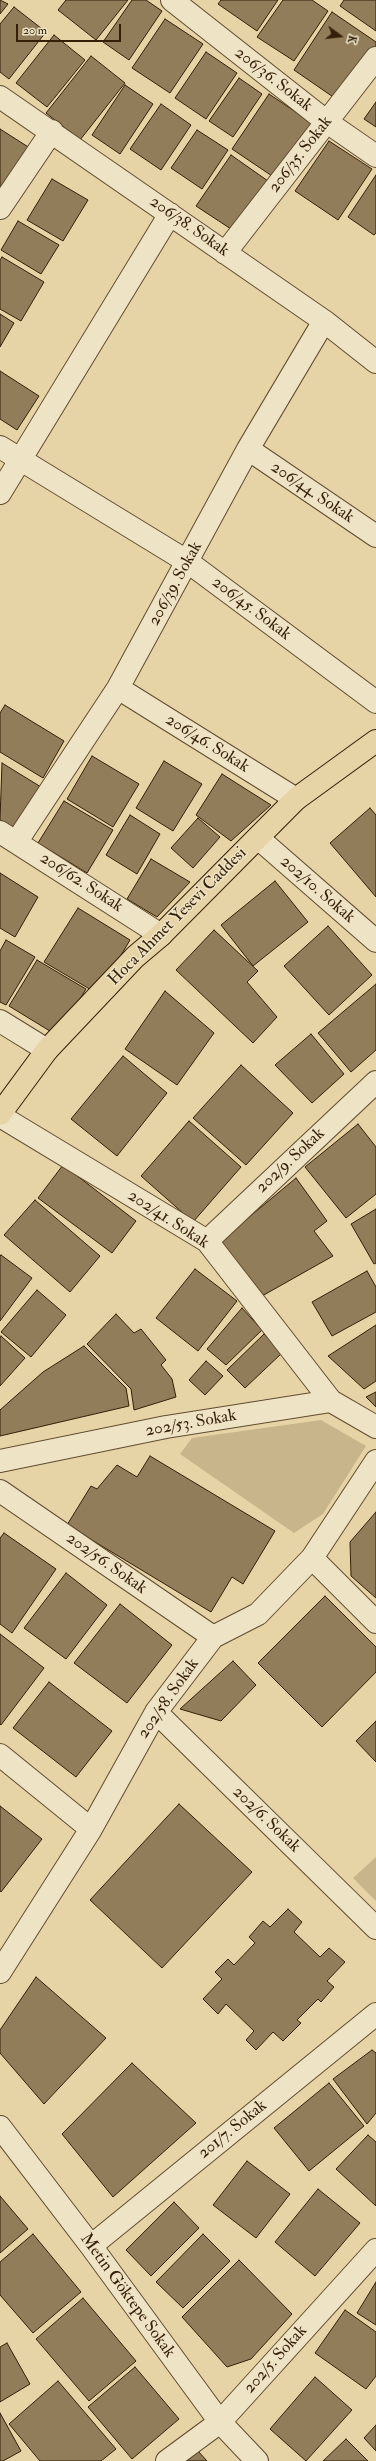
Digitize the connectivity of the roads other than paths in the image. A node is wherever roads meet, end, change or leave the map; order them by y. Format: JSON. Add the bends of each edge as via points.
{"nodes":[{"id":1,"x":172,"y":0,"type":"edge"},
{"id":2,"x":376,"y":58,"type":"edge"},
{"id":3,"x":0,"y":97,"type":"edge"},
{"id":4,"x":327,"y":122,"type":"junction"},
{"id":5,"x":52,"y":131,"type":"junction"},
{"id":6,"x":376,"y":156,"type":"edge"},
{"id":7,"x":0,"y":208,"type":"edge"},
{"id":8,"x":170,"y":214,"type":"junction"},
{"id":9,"x":225,"y":252,"type":"junction"},
{"id":10,"x":324,"y":321,"type":"junction"},
{"id":11,"x":376,"y":362,"type":"edge"},
{"id":12,"x":0,"y":447,"type":"edge"},
{"id":13,"x":248,"y":449,"type":"junction"},
{"id":14,"x":21,"y":459,"type":"junction"},
{"id":15,"x":0,"y":493,"type":"edge"},
{"id":16,"x":376,"y":536,"type":"edge"},
{"id":17,"x":188,"y":562,"type":"junction"},
{"id":18,"x":118,"y":688,"type":"junction"},
{"id":19,"x":376,"y":702,"type":"edge"},
{"id":20,"x":376,"y":741,"type":"edge"},
{"id":21,"x":296,"y":800,"type":"junction"},
{"id":22,"x":9,"y":837,"type":"edge"},
{"id":23,"x":258,"y":838,"type":"junction"},
{"id":24,"x":161,"y":935,"type":"junction"},
{"id":25,"x":376,"y":941,"type":"edge"},
{"id":26,"x":0,"y":1022,"type":"edge"},
{"id":27,"x":47,"y":1050,"type":"junction"},
{"id":28,"x":375,"y":1085,"type":"edge"},
{"id":29,"x":0,"y":1115,"type":"edge"},
{"id":30,"x":207,"y":1241,"type":"junction"},
{"id":31,"x":331,"y":1401,"type":"junction"},
{"id":32,"x":376,"y":1427,"type":"edge"},
{"id":33,"x":0,"y":1461,"type":"edge"},
{"id":34,"x":376,"y":1461,"type":"edge"},
{"id":35,"x":0,"y":1491,"type":"edge"},
{"id":36,"x":312,"y":1558,"type":"junction"},
{"id":37,"x":376,"y":1622,"type":"edge"},
{"id":38,"x":213,"y":1637,"type":"junction"},
{"id":39,"x":156,"y":1712,"type":"junction"},
{"id":40,"x":0,"y":1755,"type":"edge"},
{"id":41,"x":90,"y":1829,"type":"junction"},
{"id":42,"x":376,"y":1928,"type":"edge"},
{"id":43,"x":0,"y":1972,"type":"edge"},
{"id":44,"x":376,"y":2014,"type":"edge"},
{"id":45,"x":0,"y":2127,"type":"edge"},
{"id":46,"x":91,"y":2246,"type":"junction"},
{"id":47,"x":376,"y":2250,"type":"edge"},
{"id":48,"x":220,"y":2422,"type":"junction"},
{"id":49,"x":168,"y":2461,"type":"edge"},
{"id":50,"x":257,"y":2461,"type":"edge"}],
"edges":[{"from":1,"to":4,"type":"street","name":"206/36. Sokak"},
{"from":2,"to":4,"type":"street","name":"206/35. Sokak"},
{"from":3,"to":5,"type":"street","name":"206/38. Sokak"},
{"from":4,"to":6,"type":"street","name":"206/36. Sokak"},
{"from":4,"to":9,"type":"street","name":"206/35. Sokak"},
{"from":5,"to":7,"type":"street"},
{"from":5,"to":8,"type":"street","name":"206/38. Sokak"},
{"from":8,"to":9,"type":"street","name":"206/38. Sokak"},
{"from":8,"to":14,"type":"street"},
{"from":9,"to":10,"type":"street","name":"206/38. Sokak"},
{"from":10,"to":11,"type":"street","name":"206/38. Sokak"},
{"from":10,"to":13,"type":"street","name":"206/39. Sokak"},
{"from":12,"to":14,"type":"street","name":"206/45. Sokak"},
{"from":13,"to":16,"type":"street","name":"206/44. Sokak"},
{"from":13,"to":17,"type":"street","name":"206/39. Sokak"},
{"from":14,"to":15,"type":"street"},
{"from":14,"to":17,"type":"street","name":"206/45. Sokak"},
{"from":17,"to":18,"type":"street","name":"206/39. Sokak"},
{"from":17,"to":19,"type":"street","name":"206/45. Sokak"},
{"from":18,"to":21,"type":"street","name":"206/46. Sokak"},
{"from":18,"to":22,"type":"street","name":"206/39. Sokak"},
{"from":20,"to":21,"type":"main road","name":"Hoca Ahmet Yesevi Caddesi"},
{"from":21,"to":23,"type":"main road","name":"Hoca Ahmet Yesevi Caddesi"},
{"from":22,"to":24,"type":"street","name":"206/62. Sokak"},
{"from":23,"to":24,"type":"main road","name":"Hoca Ahmet Yesevi Caddesi"},
{"from":23,"to":25,"type":"street","name":"202/10. Sokak"},
{"from":24,"to":27,"type":"main road","name":"Hoca Ahmet Yesevi Caddesi","via":[[135,957]]},
{"from":26,"to":27,"type":"street"},
{"from":27,"to":29,"type":"main road","name":"Hoca Ahmet Yesevi Caddesi"},
{"from":28,"to":30,"type":"street","name":"202/9. Sokak"},
{"from":29,"to":30,"type":"street","name":"202/41. Sokak"},
{"from":30,"to":31,"type":"street","name":"202/41. Sokak"},
{"from":31,"to":32,"type":"street"},
{"from":31,"to":33,"type":"street","name":"202/53. Sokak","via":[[166,1427]]},
{"from":34,"to":36,"type":"street","name":"202/58. Sokak"},
{"from":35,"to":38,"type":"street","name":"202/56. Sokak"},
{"from":36,"to":37,"type":"street"},
{"from":36,"to":38,"type":"street","name":"202/58. Sokak","via":[[258,1614]]},
{"from":38,"to":39,"type":"street","name":"202/58. Sokak"},
{"from":39,"to":41,"type":"street","name":"202/58. Sokak"},
{"from":39,"to":42,"type":"street","name":"202/6. Sokak"},
{"from":40,"to":41,"type":"street"},
{"from":41,"to":43,"type":"street","name":"202/58. Sokak"},
{"from":44,"to":46,"type":"street","name":"201/7. Sokak"},
{"from":45,"to":46,"type":"street","name":"Metin Göktepe Sokak"},
{"from":46,"to":48,"type":"street","name":"Metin Göktepe Sokak"},
{"from":47,"to":48,"type":"street","name":"202/5. Sokak"},
{"from":48,"to":49,"type":"street","name":"202/5. Sokak"},
{"from":48,"to":50,"type":"street","name":"Metin Göktepe Sokak"}]}
